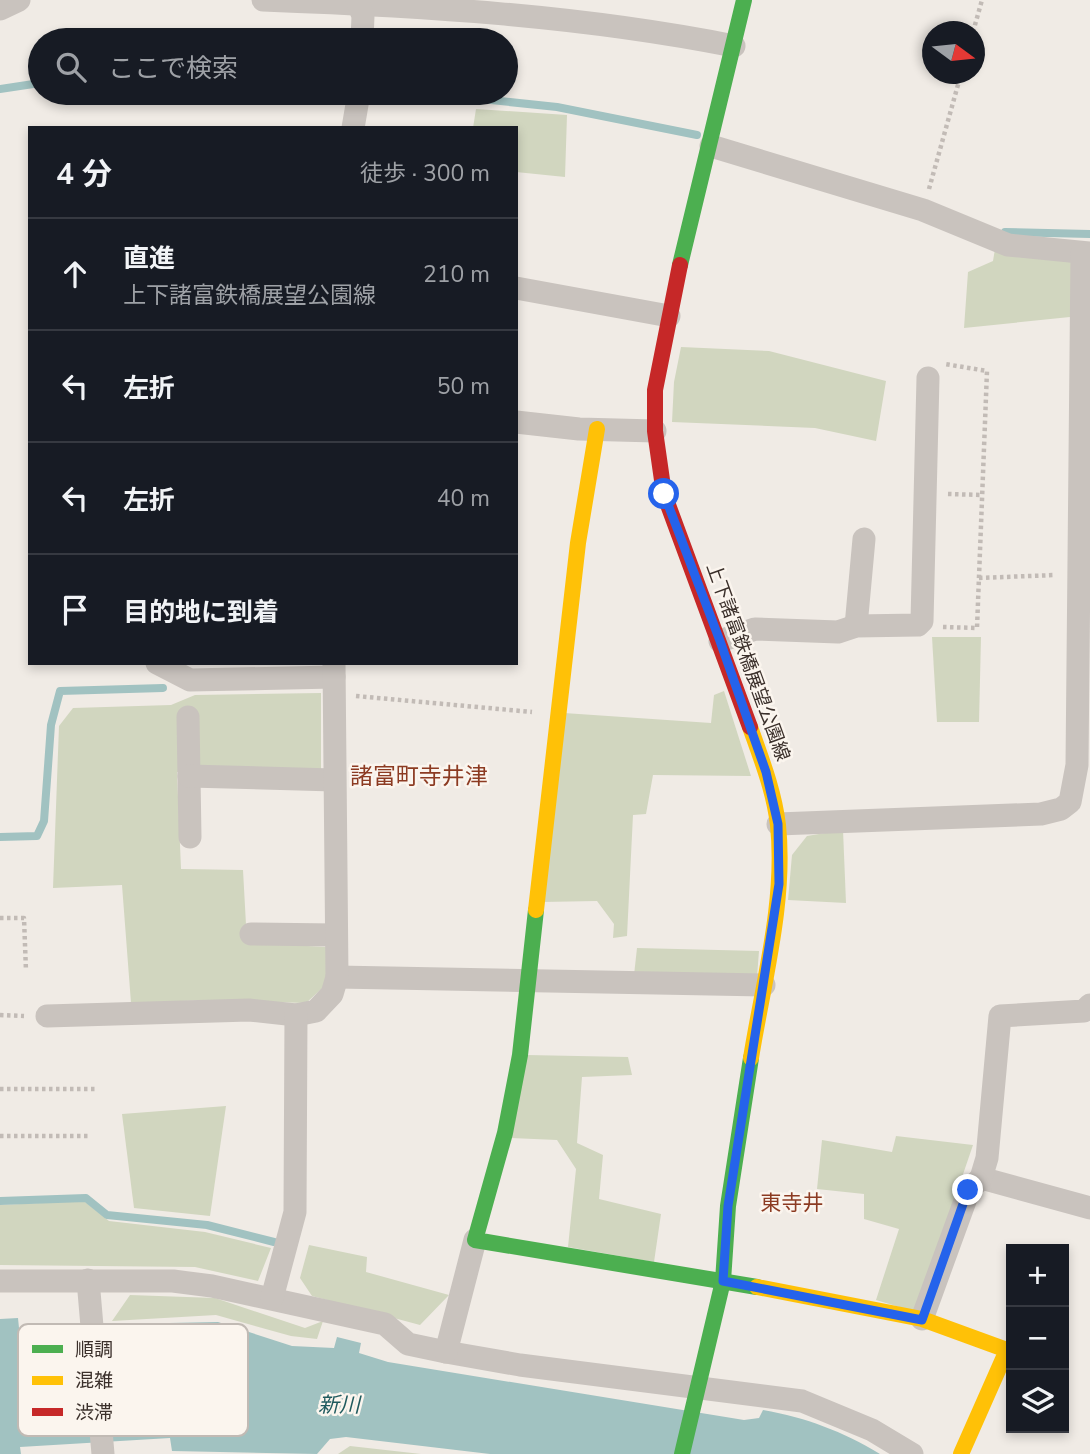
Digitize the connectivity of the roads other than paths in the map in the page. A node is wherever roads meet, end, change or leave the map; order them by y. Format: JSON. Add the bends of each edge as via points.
{"nodes":[{"id":1,"x":19,"y":0,"type":"edge"},
{"id":2,"x":263,"y":0,"type":"edge"},
{"id":3,"x":744,"y":0,"type":"edge"},
{"id":4,"x":358,"y":2,"type":"edge"},
{"id":5,"x":0,"y":9,"type":"edge"},
{"id":6,"x":362,"y":28,"type":"edge"},
{"id":7,"x":734,"y":46,"type":"junction"},
{"id":8,"x":357,"y":105,"type":"edge"},
{"id":9,"x":353,"y":126,"type":"edge"},
{"id":10,"x":710,"y":146,"type":"junction"},
{"id":11,"x":1086,"y":253,"type":"edge"},
{"id":12,"x":518,"y":288,"type":"edge"},
{"id":13,"x":668,"y":316,"type":"junction"},
{"id":14,"x":928,"y":378,"type":"road end"},
{"id":15,"x":1085,"y":414,"type":"edge"},
{"id":16,"x":518,"y":422,"type":"edge"},
{"id":17,"x":597,"y":429,"type":"junction"},
{"id":18,"x":655,"y":430,"type":"junction"},
{"id":19,"x":864,"y":539,"type":"dead end"},
{"id":20,"x":1084,"y":543,"type":"edge"},
{"id":21,"x":856,"y":626,"type":"junction"},
{"id":22,"x":720,"y":641,"type":"junction"},
{"id":23,"x":162,"y":665,"type":"edge"},
{"id":24,"x":334,"y":678,"type":"edge"},
{"id":25,"x":188,"y":717,"type":"dead end"},
{"id":26,"x":1083,"y":764,"type":"edge"},
{"id":27,"x":189,"y":776,"type":"junction"},
{"id":28,"x":334,"y":780,"type":"junction"},
{"id":29,"x":1080,"y":804,"type":"edge"},
{"id":30,"x":778,"y":824,"type":"junction"},
{"id":31,"x":190,"y":837,"type":"dead end"},
{"id":32,"x":251,"y":934,"type":"dead end"},
{"id":33,"x":336,"y":935,"type":"junction"},
{"id":34,"x":337,"y":977,"type":"junction"},
{"id":35,"x":526,"y":979,"type":"junction"},
{"id":36,"x":764,"y":985,"type":"junction"},
{"id":37,"x":1090,"y":1005,"type":"edge"},
{"id":38,"x":296,"y":1015,"type":"junction"},
{"id":39,"x":47,"y":1016,"type":"dead end"},
{"id":40,"x":981,"y":1178,"type":"junction"},
{"id":41,"x":1090,"y":1208,"type":"edge"},
{"id":42,"x":475,"y":1240,"type":"junction"},
{"id":43,"x":88,"y":1280,"type":"junction"},
{"id":44,"x":0,"y":1281,"type":"edge"},
{"id":45,"x":723,"y":1281,"type":"junction"},
{"id":46,"x":272,"y":1298,"type":"junction"},
{"id":47,"x":922,"y":1320,"type":"junction"},
{"id":48,"x":94,"y":1324,"type":"edge"},
{"id":49,"x":446,"y":1352,"type":"junction"},
{"id":50,"x":698,"y":1387,"type":"junction"},
{"id":51,"x":682,"y":1454,"type":"edge"},
{"id":52,"x":912,"y":1454,"type":"edge"},
{"id":53,"x":961,"y":1454,"type":"edge"}],
"edges":[{"from":1,"to":5,"type":"street"},
{"from":2,"to":4,"type":"street"},
{"from":3,"to":7,"type":"street","name":"上下諸富鉄橋展望公園線"},
{"from":4,"to":6,"type":"street"},
{"from":4,"to":7,"type":"street","via":[[558,17]]},
{"from":7,"to":10,"type":"street","name":"上下諸富鉄橋展望公園線"},
{"from":8,"to":9,"type":"street"},
{"from":10,"to":11,"type":"street","via":[[923,210],[1008,244]]},
{"from":10,"to":13,"type":"street","name":"上下諸富鉄橋展望公園線"},
{"from":11,"to":15,"type":"street"},
{"from":12,"to":13,"type":"street"},
{"from":13,"to":18,"type":"street","name":"上下諸富鉄橋展望公園線","via":[[655,390]]},
{"from":14,"to":21,"type":"street","via":[[922,621],[918,625]]},
{"from":15,"to":20,"type":"street"},
{"from":16,"to":17,"type":"street"},
{"from":17,"to":18,"type":"street"},
{"from":17,"to":35,"type":"street","via":[[578,543]]},
{"from":18,"to":22,"type":"street","name":"上下諸富鉄橋展望公園線","via":[[664,494]]},
{"from":19,"to":21,"type":"street"},
{"from":20,"to":26,"type":"street","via":[[1079,574]]},
{"from":21,"to":22,"type":"street","via":[[838,632],[755,629]]},
{"from":22,"to":30,"type":"street","name":"上下諸富鉄橋展望公園線","via":[[766,772]]},
{"from":23,"to":24,"type":"street","via":[[190,680]]},
{"from":24,"to":28,"type":"street"},
{"from":25,"to":27,"type":"street"},
{"from":26,"to":29,"type":"street"},
{"from":27,"to":28,"type":"street"},
{"from":27,"to":31,"type":"street"},
{"from":28,"to":33,"type":"street"},
{"from":29,"to":30,"type":"street","via":[[1041,814]]},
{"from":30,"to":36,"type":"street","name":"上下諸富鉄橋展望公園線","via":[[779,884]]},
{"from":32,"to":33,"type":"street"},
{"from":33,"to":34,"type":"street"},
{"from":34,"to":35,"type":"street"},
{"from":34,"to":38,"type":"street","via":[[332,994],[316,1012]]},
{"from":35,"to":36,"type":"street"},
{"from":35,"to":42,"type":"street","via":[[520,1055],[505,1133]]},
{"from":36,"to":45,"type":"street","name":"上下諸富鉄橋展望公園線","via":[[728,1206]]},
{"from":37,"to":40,"type":"street","via":[[1083,1012],[1000,1016],[987,1158]]},
{"from":38,"to":39,"type":"street","via":[[249,1010]]},
{"from":38,"to":46,"type":"street","via":[[295,1212]]},
{"from":40,"to":41,"type":"street"},
{"from":40,"to":47,"type":"street","via":[[968,1190]]},
{"from":42,"to":45,"type":"street"},
{"from":42,"to":49,"type":"street"},
{"from":43,"to":44,"type":"street"},
{"from":43,"to":46,"type":"street","via":[[173,1281]]},
{"from":43,"to":48,"type":"street"},
{"from":45,"to":47,"type":"street"},
{"from":45,"to":50,"type":"street","name":"上下諸富鉄橋展望公園線"},
{"from":46,"to":49,"type":"street","via":[[385,1324],[408,1345]]},
{"from":47,"to":53,"type":"street","via":[[1007,1350]]},
{"from":49,"to":50,"type":"street","via":[[520,1366]]},
{"from":50,"to":51,"type":"street","name":"上下諸富鉄橋展望公園線"},
{"from":50,"to":52,"type":"street","via":[[802,1401],[872,1430]]}]}
